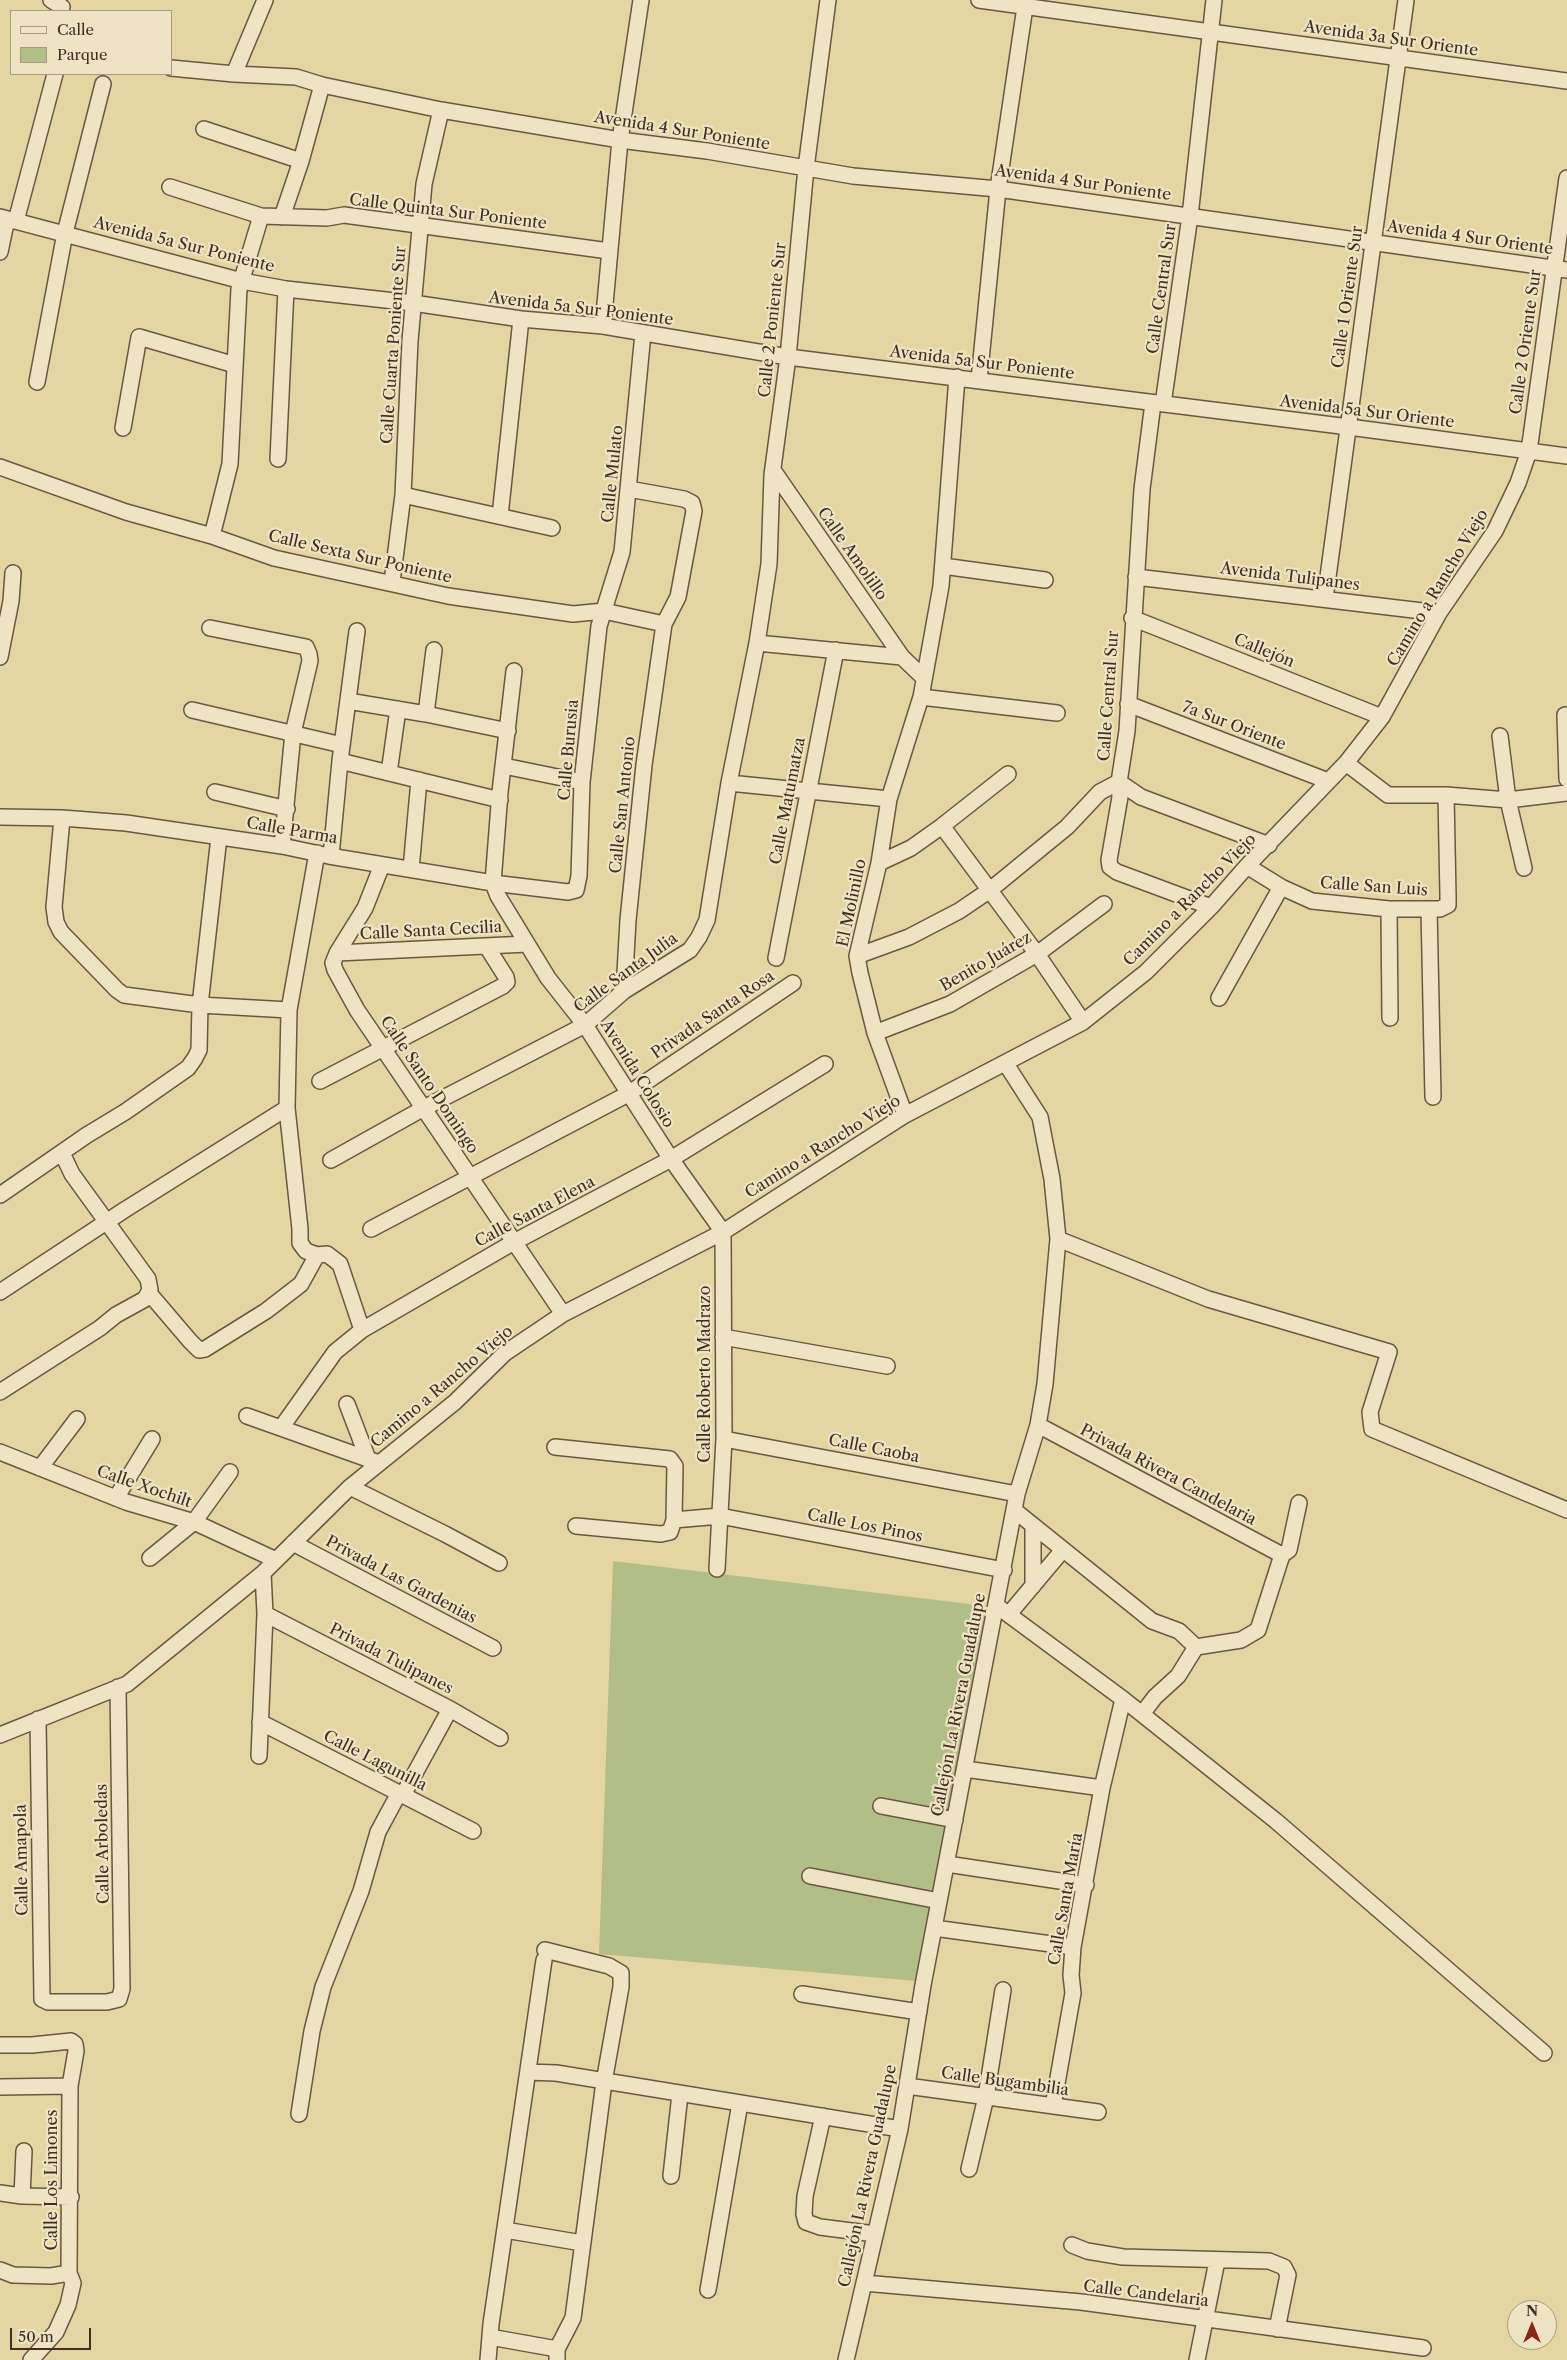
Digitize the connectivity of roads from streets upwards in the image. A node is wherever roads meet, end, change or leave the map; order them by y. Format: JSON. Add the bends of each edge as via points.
{"nodes":[{"id":1,"x":265,"y":0,"type":"edge"},
{"id":2,"x":641,"y":0,"type":"edge"},
{"id":3,"x":828,"y":0,"type":"edge"},
{"id":4,"x":979,"y":0,"type":"edge"},
{"id":5,"x":1214,"y":0,"type":"edge"},
{"id":6,"x":1406,"y":0,"type":"edge"},
{"id":7,"x":1025,"y":3,"type":"edge"},
{"id":8,"x":1210,"y":32,"type":"junction"},
{"id":9,"x":1399,"y":58,"type":"junction"},
{"id":10,"x":172,"y":68,"type":"edge"},
{"id":11,"x":234,"y":74,"type":"junction"},
{"id":12,"x":56,"y":75,"type":"edge"},
{"id":13,"x":1567,"y":81,"type":"edge"},
{"id":14,"x":103,"y":84,"type":"dead end"},
{"id":15,"x":322,"y":85,"type":"junction"},
{"id":16,"x":441,"y":110,"type":"junction"},
{"id":17,"x":204,"y":129,"type":"dead end"},
{"id":18,"x":620,"y":140,"type":"junction"},
{"id":19,"x":301,"y":161,"type":"junction"},
{"id":20,"x":806,"y":168,"type":"junction"},
{"id":21,"x":1567,"y":178,"type":"edge"},
{"id":22,"x":170,"y":187,"type":"dead end"},
{"id":23,"x":998,"y":188,"type":"junction"},
{"id":24,"x":261,"y":216,"type":"junction"},
{"id":25,"x":1190,"y":216,"type":"junction"},
{"id":26,"x":282,"y":217,"type":"junction"},
{"id":27,"x":8,"y":219,"type":"edge"},
{"id":28,"x":420,"y":226,"type":"junction"},
{"id":29,"x":65,"y":233,"type":"junction"},
{"id":30,"x":1374,"y":242,"type":"junction"},
{"id":31,"x":609,"y":251,"type":"junction"},
{"id":32,"x":0,"y":252,"type":"edge"},
{"id":33,"x":1561,"y":269,"type":"edge"},
{"id":34,"x":242,"y":281,"type":"junction"},
{"id":35,"x":286,"y":289,"type":"junction"},
{"id":36,"x":413,"y":304,"type":"junction"},
{"id":37,"x":521,"y":319,"type":"junction"},
{"id":38,"x":603,"y":326,"type":"junction"},
{"id":39,"x":643,"y":333,"type":"junction"},
{"id":40,"x":788,"y":357,"type":"junction"},
{"id":41,"x":235,"y":365,"type":"junction"},
{"id":42,"x":957,"y":377,"type":"junction"},
{"id":43,"x":979,"y":380,"type":"junction"},
{"id":44,"x":36,"y":382,"type":"dead end"},
{"id":45,"x":1158,"y":404,"type":"junction"},
{"id":46,"x":1349,"y":426,"type":"junction"},
{"id":47,"x":123,"y":428,"type":"dead end"},
{"id":48,"x":1529,"y":451,"type":"junction"},
{"id":49,"x":1567,"y":456,"type":"edge"},
{"id":50,"x":278,"y":458,"type":"dead end"},
{"id":51,"x":0,"y":467,"type":"edge"},
{"id":52,"x":773,"y":470,"type":"junction"},
{"id":53,"x":630,"y":489,"type":"junction"},
{"id":54,"x":403,"y":495,"type":"junction"},
{"id":55,"x":500,"y":516,"type":"junction"},
{"id":56,"x":552,"y":528,"type":"dead end"},
{"id":57,"x":212,"y":536,"type":"junction"},
{"id":58,"x":942,"y":566,"type":"junction"},
{"id":59,"x":13,"y":574,"type":"dead end"},
{"id":60,"x":1136,"y":577,"type":"junction"},
{"id":61,"x":1046,"y":580,"type":"dead end"},
{"id":62,"x":392,"y":582,"type":"junction"},
{"id":63,"x":1325,"y":599,"type":"junction"},
{"id":64,"x":603,"y":613,"type":"junction"},
{"id":65,"x":1439,"y":613,"type":"junction"},
{"id":66,"x":1132,"y":618,"type":"junction"},
{"id":67,"x":664,"y":624,"type":"junction"},
{"id":68,"x":210,"y":628,"type":"dead end"},
{"id":69,"x":357,"y":631,"type":"dead end"},
{"id":70,"x":757,"y":643,"type":"junction"},
{"id":71,"x":434,"y":650,"type":"dead end"},
{"id":72,"x":836,"y":650,"type":"junction"},
{"id":73,"x":0,"y":655,"type":"edge"},
{"id":74,"x":902,"y":657,"type":"junction"},
{"id":75,"x":514,"y":671,"type":"dead end"},
{"id":76,"x":924,"y":678,"type":"junction"},
{"id":77,"x":921,"y":697,"type":"junction"},
{"id":78,"x":348,"y":701,"type":"junction"},
{"id":79,"x":1128,"y":704,"type":"junction"},
{"id":80,"x":398,"y":709,"type":"junction"},
{"id":81,"x":192,"y":710,"type":"dead end"},
{"id":82,"x":1057,"y":713,"type":"dead end"},
{"id":83,"x":426,"y":714,"type":"junction"},
{"id":84,"x":1565,"y":715,"type":"dead end"},
{"id":85,"x":1382,"y":717,"type":"junction"},
{"id":86,"x":508,"y":731,"type":"junction"},
{"id":87,"x":293,"y":733,"type":"junction"},
{"id":88,"x":1500,"y":736,"type":"dead end"},
{"id":89,"x":342,"y":745,"type":"junction"},
{"id":90,"x":340,"y":761,"type":"junction"},
{"id":91,"x":1346,"y":763,"type":"junction"},
{"id":92,"x":504,"y":766,"type":"junction"},
{"id":93,"x":389,"y":773,"type":"junction"},
{"id":94,"x":1008,"y":774,"type":"dead end"},
{"id":95,"x":1567,"y":779,"type":"edge"},
{"id":96,"x":419,"y":780,"type":"junction"},
{"id":97,"x":1328,"y":781,"type":"junction"},
{"id":98,"x":582,"y":782,"type":"junction"},
{"id":99,"x":1119,"y":782,"type":"junction"},
{"id":100,"x":729,"y":784,"type":"junction"},
{"id":101,"x":807,"y":791,"type":"junction"},
{"id":102,"x":215,"y":792,"type":"dead end"},
{"id":103,"x":1567,"y":794,"type":"edge"},
{"id":104,"x":1446,"y":795,"type":"junction"},
{"id":105,"x":889,"y":799,"type":"junction"},
{"id":106,"x":500,"y":800,"type":"junction"},
{"id":107,"x":1508,"y":800,"type":"junction"},
{"id":108,"x":287,"y":809,"type":"junction"},
{"id":109,"x":0,"y":818,"type":"edge"},
{"id":110,"x":62,"y":818,"type":"junction"},
{"id":111,"x":942,"y":826,"type":"junction"},
{"id":112,"x":219,"y":837,"type":"junction"},
{"id":113,"x":1268,"y":845,"type":"junction"},
{"id":114,"x":282,"y":846,"type":"junction"},
{"id":115,"x":324,"y":855,"type":"junction"},
{"id":116,"x":879,"y":863,"type":"junction"},
{"id":117,"x":382,"y":865,"type":"junction"},
{"id":118,"x":1247,"y":866,"type":"junction"},
{"id":119,"x":1524,"y":868,"type":"dead end"},
{"id":120,"x":411,"y":869,"type":"junction"},
{"id":121,"x":493,"y":883,"type":"junction"},
{"id":122,"x":1281,"y":887,"type":"junction"},
{"id":123,"x":576,"y":890,"type":"joint"},
{"id":124,"x":990,"y":890,"type":"junction"},
{"id":125,"x":1104,"y":904,"type":"dead end"},
{"id":126,"x":1211,"y":908,"type":"junction"},
{"id":127,"x":1389,"y":908,"type":"junction"},
{"id":128,"x":1429,"y":908,"type":"junction"},
{"id":129,"x":527,"y":944,"type":"junction"},
{"id":130,"x":487,"y":947,"type":"junction"},
{"id":131,"x":337,"y":953,"type":"junction"},
{"id":132,"x":1038,"y":954,"type":"junction"},
{"id":133,"x":857,"y":956,"type":"junction"},
{"id":134,"x":776,"y":958,"type":"dead end"},
{"id":135,"x":793,"y":983,"type":"dead end"},
{"id":136,"x":624,"y":992,"type":"junction"},
{"id":137,"x":1219,"y":998,"type":"dead end"},
{"id":138,"x":200,"y":1005,"type":"junction"},
{"id":139,"x":289,"y":1010,"type":"junction"},
{"id":140,"x":1390,"y":1018,"type":"dead end"},
{"id":141,"x":1083,"y":1022,"type":"junction"},
{"id":142,"x":585,"y":1025,"type":"junction"},
{"id":143,"x":875,"y":1033,"type":"junction"},
{"id":144,"x":383,"y":1048,"type":"junction"},
{"id":145,"x":825,"y":1064,"type":"dead end"},
{"id":146,"x":1006,"y":1064,"type":"junction"},
{"id":147,"x":320,"y":1081,"type":"dead end"},
{"id":148,"x":628,"y":1094,"type":"junction"},
{"id":149,"x":1434,"y":1097,"type":"dead end"},
{"id":150,"x":287,"y":1108,"type":"junction"},
{"id":151,"x":424,"y":1108,"type":"junction"},
{"id":152,"x":906,"y":1114,"type":"junction"},
{"id":153,"x":62,"y":1153,"type":"junction"},
{"id":154,"x":671,"y":1159,"type":"junction"},
{"id":155,"x":331,"y":1160,"type":"dead end"},
{"id":156,"x":470,"y":1178,"type":"junction"},
{"id":157,"x":0,"y":1195,"type":"edge"},
{"id":158,"x":106,"y":1222,"type":"junction"},
{"id":159,"x":370,"y":1229,"type":"dead end"},
{"id":160,"x":723,"y":1232,"type":"junction"},
{"id":161,"x":1058,"y":1239,"type":"junction"},
{"id":162,"x":514,"y":1242,"type":"junction"},
{"id":163,"x":317,"y":1255,"type":"junction"},
{"id":164,"x":0,"y":1292,"type":"edge"},
{"id":165,"x":149,"y":1293,"type":"junction"},
{"id":166,"x":563,"y":1314,"type":"junction"},
{"id":167,"x":362,"y":1330,"type":"junction"},
{"id":168,"x":723,"y":1337,"type":"junction"},
{"id":169,"x":887,"y":1366,"type":"dead end"},
{"id":170,"x":0,"y":1392,"type":"edge"},
{"id":171,"x":347,"y":1404,"type":"dead end"},
{"id":172,"x":247,"y":1416,"type":"dead end"},
{"id":173,"x":77,"y":1419,"type":"dead end"},
{"id":174,"x":1038,"y":1425,"type":"junction"},
{"id":175,"x":281,"y":1428,"type":"junction"},
{"id":176,"x":152,"y":1439,"type":"dead end"},
{"id":177,"x":724,"y":1439,"type":"junction"},
{"id":178,"x":555,"y":1446,"type":"dead end"},
{"id":179,"x":0,"y":1452,"type":"edge"},
{"id":180,"x":373,"y":1461,"type":"junction"},
{"id":181,"x":40,"y":1468,"type":"junction"},
{"id":182,"x":230,"y":1472,"type":"dead end"},
{"id":183,"x":350,"y":1487,"type":"junction"},
{"id":184,"x":1017,"y":1494,"type":"junction"},
{"id":185,"x":116,"y":1498,"type":"junction"},
{"id":186,"x":1299,"y":1503,"type":"dead end"},
{"id":187,"x":1014,"y":1510,"type":"junction"},
{"id":188,"x":1567,"y":1510,"type":"edge"},
{"id":189,"x":720,"y":1516,"type":"junction"},
{"id":190,"x":674,"y":1520,"type":"junction"},
{"id":191,"x":194,"y":1522,"type":"junction"},
{"id":192,"x":576,"y":1526,"type":"dead end"},
{"id":193,"x":1034,"y":1526,"type":"junction"},
{"id":194,"x":293,"y":1543,"type":"junction"},
{"id":195,"x":1062,"y":1551,"type":"junction"},
{"id":196,"x":1282,"y":1555,"type":"junction"},
{"id":197,"x":150,"y":1558,"type":"dead end"},
{"id":198,"x":276,"y":1560,"type":"junction"},
{"id":199,"x":499,"y":1564,"type":"dead end"},
{"id":200,"x":717,"y":1569,"type":"dead end"},
{"id":201,"x":1004,"y":1570,"type":"junction"},
{"id":202,"x":262,"y":1573,"type":"junction"},
{"id":203,"x":1033,"y":1586,"type":"junction"},
{"id":204,"x":1003,"y":1610,"type":"junction"},
{"id":205,"x":265,"y":1614,"type":"junction"},
{"id":206,"x":1196,"y":1647,"type":"junction"},
{"id":207,"x":493,"y":1648,"type":"dead end"},
{"id":208,"x":118,"y":1687,"type":"junction"},
{"id":209,"x":1123,"y":1699,"type":"junction"},
{"id":210,"x":450,"y":1709,"type":"junction"},
{"id":211,"x":1142,"y":1714,"type":"junction"},
{"id":212,"x":38,"y":1719,"type":"junction"},
{"id":213,"x":260,"y":1722,"type":"junction"},
{"id":214,"x":0,"y":1736,"type":"edge"},
{"id":215,"x":500,"y":1738,"type":"dead end"},
{"id":216,"x":259,"y":1756,"type":"dead end"},
{"id":217,"x":965,"y":1769,"type":"junction"},
{"id":218,"x":1102,"y":1788,"type":"junction"},
{"id":219,"x":401,"y":1794,"type":"junction"},
{"id":220,"x":881,"y":1806,"type":"dead end"},
{"id":221,"x":955,"y":1820,"type":"junction"},
{"id":222,"x":473,"y":1832,"type":"dead end"},
{"id":223,"x":947,"y":1864,"type":"junction"},
{"id":224,"x":810,"y":1876,"type":"dead end"},
{"id":225,"x":1086,"y":1885,"type":"junction"},
{"id":226,"x":939,"y":1901,"type":"junction"},
{"id":227,"x":934,"y":1928,"type":"junction"},
{"id":228,"x":1073,"y":1947,"type":"junction"},
{"id":229,"x":1003,"y":1990,"type":"dead end"},
{"id":230,"x":802,"y":1994,"type":"dead end"},
{"id":231,"x":42,"y":1999,"type":"joint"},
{"id":232,"x":919,"y":2012,"type":"junction"},
{"id":233,"x":0,"y":2045,"type":"edge"},
{"id":234,"x":1544,"y":2053,"type":"dead end"},
{"id":235,"x":528,"y":2072,"type":"junction"},
{"id":236,"x":556,"y":2073,"type":"junction"},
{"id":237,"x":604,"y":2082,"type":"junction"},
{"id":238,"x":70,"y":2086,"type":"junction"},
{"id":239,"x":906,"y":2086,"type":"junction"},
{"id":240,"x":0,"y":2088,"type":"edge"},
{"id":241,"x":680,"y":2094,"type":"junction"},
{"id":242,"x":986,"y":2097,"type":"junction"},
{"id":243,"x":523,"y":2102,"type":"junction"},
{"id":244,"x":740,"y":2104,"type":"junction"},
{"id":245,"x":1053,"y":2106,"type":"junction"},
{"id":246,"x":1098,"y":2112,"type":"dead end"},
{"id":247,"x":300,"y":2114,"type":"dead end"},
{"id":248,"x":823,"y":2116,"type":"junction"},
{"id":249,"x":900,"y":2129,"type":"junction"},
{"id":250,"x":24,"y":2151,"type":"dead end"},
{"id":251,"x":969,"y":2169,"type":"dead end"},
{"id":252,"x":671,"y":2176,"type":"dead end"},
{"id":253,"x":0,"y":2193,"type":"edge"},
{"id":254,"x":22,"y":2196,"type":"junction"},
{"id":255,"x":71,"y":2197,"type":"junction"},
{"id":256,"x":505,"y":2230,"type":"junction"},
{"id":257,"x":875,"y":2234,"type":"junction"},
{"id":258,"x":582,"y":2243,"type":"junction"},
{"id":259,"x":1072,"y":2245,"type":"dead end"},
{"id":260,"x":1217,"y":2261,"type":"junction"},
{"id":261,"x":0,"y":2270,"type":"edge"},
{"id":262,"x":69,"y":2273,"type":"junction"},
{"id":263,"x":864,"y":2283,"type":"junction"},
{"id":264,"x":708,"y":2290,"type":"dead end"},
{"id":265,"x":1206,"y":2319,"type":"junction"},
{"id":266,"x":1277,"y":2329,"type":"junction"},
{"id":267,"x":490,"y":2337,"type":"junction"},
{"id":268,"x":1423,"y":2348,"type":"dead end"},
{"id":269,"x":557,"y":2354,"type":"edge"},
{"id":270,"x":31,"y":2360,"type":"edge"},
{"id":271,"x":488,"y":2360,"type":"edge"},
{"id":272,"x":846,"y":2360,"type":"edge"},
{"id":273,"x":1197,"y":2360,"type":"edge"}],
"edges":[{"from":1,"to":11,"type":"street"},
{"from":2,"to":18,"type":"street"},
{"from":3,"to":20,"type":"street","name":"Calle 2 Poniente Sur"},
{"from":4,"to":7,"type":"street","name":"Avenida 3a Sur Oriente"},
{"from":5,"to":8,"type":"street","name":"Calle Central Sur"},
{"from":6,"to":9,"type":"street","name":"Calle 1 Oriente Sur"},
{"from":7,"to":8,"type":"street","name":"Avenida 3a Sur Oriente"},
{"from":7,"to":23,"type":"street"},
{"from":8,"to":9,"type":"street","name":"Avenida 3a Sur Oriente"},
{"from":8,"to":25,"type":"street","name":"Calle Central Sur"},
{"from":9,"to":13,"type":"street","name":"Avenida 3a Sur Oriente"},
{"from":9,"to":30,"type":"street","name":"Calle 1 Oriente Sur"},
{"from":10,"to":11,"type":"street","name":"Avenida 4 Sur Poniente"},
{"from":11,"to":15,"type":"street","name":"Avenida 4 Sur Poniente","via":[[296,77]]},
{"from":12,"to":27,"type":"street"},
{"from":14,"to":29,"type":"street"},
{"from":15,"to":16,"type":"street","name":"Avenida 4 Sur Poniente"},
{"from":15,"to":19,"type":"street"},
{"from":16,"to":18,"type":"street","name":"Avenida 4 Sur Poniente"},
{"from":16,"to":28,"type":"street","name":"Calle Cuarta Poniente Sur","via":[[424,184]]},
{"from":17,"to":19,"type":"street"},
{"from":18,"to":20,"type":"street","name":"Avenida 4 Sur Poniente"},
{"from":18,"to":31,"type":"street"},
{"from":19,"to":26,"type":"street"},
{"from":20,"to":23,"type":"street","name":"Avenida 4 Sur Poniente","via":[[853,176]]},
{"from":20,"to":40,"type":"street","name":"Calle 2 Poniente Sur"},
{"from":21,"to":33,"type":"street","name":"Calle 2 Oriente Sur"},
{"from":22,"to":24,"type":"street","name":"Calle Quinta Sur Poniente"},
{"from":23,"to":25,"type":"street","name":"Avenida 4 Sur Poniente"},
{"from":23,"to":43,"type":"street"},
{"from":24,"to":26,"type":"street","name":"Calle Quinta Sur Poniente"},
{"from":24,"to":34,"type":"street"},
{"from":25,"to":30,"type":"street","name":"Avenida 4 Sur Oriente"},
{"from":25,"to":45,"type":"street","name":"Calle Central Sur"},
{"from":26,"to":28,"type":"street","name":"Calle Quinta Sur Poniente","via":[[344,215]]},
{"from":27,"to":29,"type":"street","name":"Avenida 5a Sur Poniente"},
{"from":27,"to":32,"type":"street"},
{"from":28,"to":31,"type":"street","name":"Calle Quinta Sur Poniente"},
{"from":28,"to":36,"type":"street","name":"Calle Cuarta Poniente Sur"},
{"from":29,"to":34,"type":"street","name":"Avenida 5a Sur Poniente"},
{"from":29,"to":44,"type":"street"},
{"from":30,"to":33,"type":"street","name":"Avenida 4 Sur Oriente"},
{"from":30,"to":46,"type":"street","name":"Calle 1 Oriente Sur"},
{"from":31,"to":38,"type":"street"},
{"from":33,"to":48,"type":"street","name":"Calle 2 Oriente Sur"},
{"from":34,"to":35,"type":"street","name":"Avenida 5a Sur Poniente"},
{"from":34,"to":41,"type":"street"},
{"from":35,"to":36,"type":"street","name":"Avenida 5a Sur Poniente"},
{"from":35,"to":50,"type":"street"},
{"from":36,"to":37,"type":"street","name":"Avenida 5a Sur Poniente"},
{"from":36,"to":54,"type":"street","name":"Calle Cuarta Poniente Sur"},
{"from":37,"to":38,"type":"street","name":"Avenida 5a Sur Poniente"},
{"from":37,"to":55,"type":"street"},
{"from":38,"to":39,"type":"street","name":"Avenida 5a Sur Poniente"},
{"from":39,"to":40,"type":"street","name":"Avenida 5a Sur Poniente"},
{"from":39,"to":53,"type":"street","name":"Calle Mulato"},
{"from":40,"to":42,"type":"street","name":"Avenida 5a Sur Poniente"},
{"from":40,"to":52,"type":"street","name":"Calle 2 Poniente Sur"},
{"from":41,"to":47,"type":"street","via":[[139,337]]},
{"from":41,"to":57,"type":"street","via":[[230,464]]},
{"from":42,"to":43,"type":"street","name":"Avenida 5a Sur Poniente"},
{"from":42,"to":58,"type":"street","name":"El Molinillo"},
{"from":43,"to":45,"type":"street","name":"Avenida 5a Sur Poniente"},
{"from":45,"to":46,"type":"street","name":"Avenida 5a Sur Oriente"},
{"from":45,"to":60,"type":"street","name":"Calle Central Sur","via":[[1142,489]]},
{"from":46,"to":48,"type":"street","name":"Avenida 5a Sur Oriente"},
{"from":46,"to":63,"type":"street","name":"Calle 1 Oriente Sur"},
{"from":48,"to":49,"type":"street","name":"Avenida 5a Sur Oriente"},
{"from":48,"to":65,"type":"street","name":"Camino a Rancho Viejo","via":[[1496,531]]},
{"from":51,"to":57,"type":"street","name":"Calle Sexta Sur Poniente","via":[[126,512]]},
{"from":52,"to":70,"type":"street","name":"Calle 2 Poniente Sur","via":[[770,564]]},
{"from":52,"to":74,"type":"street","name":"Calle Amolillo"},
{"from":53,"to":64,"type":"street","name":"Calle Mulato","via":[[622,552]]},
{"from":53,"to":67,"type":"street","name":"Calle San Antonio","via":[[692,503],[694,511],[678,597]]},
{"from":54,"to":55,"type":"street"},
{"from":54,"to":62,"type":"street","name":"Calle Cuarta Poniente Sur"},
{"from":55,"to":56,"type":"street"},
{"from":57,"to":62,"type":"street","name":"Calle Sexta Sur Poniente","via":[[274,558]]},
{"from":58,"to":61,"type":"street"},
{"from":58,"to":76,"type":"street","name":"El Molinillo"},
{"from":59,"to":73,"type":"street"},
{"from":60,"to":63,"type":"street","name":"Avenida Tulipanes"},
{"from":60,"to":66,"type":"street","name":"Calle Central Sur"},
{"from":62,"to":64,"type":"street","name":"Calle Sexta Sur Poniente","via":[[448,596],[547,611]]},
{"from":63,"to":65,"type":"street","name":"Avenida Tulipanes"},
{"from":64,"to":67,"type":"street"},
{"from":64,"to":98,"type":"street","name":"Calle Burusia"},
{"from":65,"to":85,"type":"street","name":"Camino a Rancho Viejo"},
{"from":66,"to":79,"type":"street","name":"Calle Central Sur"},
{"from":66,"to":85,"type":"street","name":"Callejón"},
{"from":67,"to":136,"type":"street","name":"Calle San Antonio","via":[[644,765]]},
{"from":68,"to":87,"type":"street","via":[[306,647],[310,661]]},
{"from":69,"to":78,"type":"street"},
{"from":70,"to":72,"type":"street"},
{"from":70,"to":100,"type":"street","name":"Calle Santa Julia"},
{"from":71,"to":83,"type":"street"},
{"from":72,"to":74,"type":"street"},
{"from":72,"to":101,"type":"street","name":"Calle Matumatza"},
{"from":74,"to":76,"type":"street","name":"Calle Amolillo"},
{"from":75,"to":86,"type":"street"},
{"from":76,"to":77,"type":"street","name":"El Molinillo"},
{"from":77,"to":82,"type":"street"},
{"from":77,"to":105,"type":"street","name":"El Molinillo"},
{"from":78,"to":80,"type":"street"},
{"from":78,"to":89,"type":"street"},
{"from":79,"to":97,"type":"street","name":"7a Sur Oriente"},
{"from":79,"to":99,"type":"street","name":"Calle Central Sur"},
{"from":80,"to":83,"type":"street"},
{"from":80,"to":93,"type":"street"},
{"from":81,"to":87,"type":"street"},
{"from":83,"to":86,"type":"street"},
{"from":84,"to":95,"type":"street"},
{"from":85,"to":91,"type":"street","name":"Camino a Rancho Viejo"},
{"from":86,"to":92,"type":"street"},
{"from":87,"to":89,"type":"street"},
{"from":87,"to":108,"type":"street"},
{"from":88,"to":107,"type":"street"},
{"from":89,"to":90,"type":"street"},
{"from":90,"to":93,"type":"street"},
{"from":90,"to":115,"type":"street"},
{"from":91,"to":97,"type":"street","name":"Camino a Rancho Viejo"},
{"from":91,"to":104,"type":"street","via":[[1388,795]]},
{"from":92,"to":98,"type":"street"},
{"from":92,"to":106,"type":"street"},
{"from":93,"to":96,"type":"street"},
{"from":94,"to":111,"type":"street"},
{"from":96,"to":106,"type":"street"},
{"from":96,"to":120,"type":"street"},
{"from":97,"to":113,"type":"street","name":"Camino a Rancho Viejo"},
{"from":98,"to":123,"type":"street","name":"Calle Burusia"},
{"from":99,"to":113,"type":"street","via":[[1138,796]]},
{"from":99,"to":124,"type":"street","via":[[1100,792],[1067,827]]},
{"from":99,"to":126,"type":"street","name":"Calle Central Sur","via":[[1120,797],[1110,867]]},
{"from":100,"to":101,"type":"street"},
{"from":100,"to":136,"type":"street","name":"Calle Santa Julia","via":[[707,920],[699,937],[690,950]]},
{"from":101,"to":105,"type":"street"},
{"from":101,"to":134,"type":"street","name":"Calle Matumatza"},
{"from":102,"to":108,"type":"street"},
{"from":103,"to":107,"type":"street"},
{"from":104,"to":107,"type":"street"},
{"from":104,"to":128,"type":"street","name":"Calle San Luis","via":[[1448,905]]},
{"from":105,"to":116,"type":"street","name":"El Molinillo"},
{"from":106,"to":121,"type":"street"},
{"from":107,"to":119,"type":"street"},
{"from":108,"to":114,"type":"street"},
{"from":109,"to":110,"type":"street","name":"Calle Parma"},
{"from":110,"to":112,"type":"street","name":"Calle Parma","via":[[126,823]]},
{"from":110,"to":138,"type":"street","via":[[54,907],[61,932],[124,995]]},
{"from":111,"to":116,"type":"street","via":[[911,848]]},
{"from":111,"to":124,"type":"street"},
{"from":112,"to":114,"type":"street","name":"Calle Parma"},
{"from":112,"to":138,"type":"street"},
{"from":113,"to":118,"type":"street","name":"Camino a Rancho Viejo"},
{"from":114,"to":115,"type":"street","name":"Calle Parma"},
{"from":115,"to":117,"type":"street","name":"Calle Parma"},
{"from":115,"to":139,"type":"street"},
{"from":116,"to":133,"type":"street","name":"El Molinillo"},
{"from":117,"to":120,"type":"street","name":"Calle Parma"},
{"from":117,"to":131,"type":"street","via":[[365,908]]},
{"from":118,"to":122,"type":"street","name":"Calle San Luis"},
{"from":118,"to":126,"type":"street","name":"Camino a Rancho Viejo"},
{"from":120,"to":121,"type":"street","name":"Calle Parma"},
{"from":121,"to":123,"type":"street","name":"Calle Parma","via":[[568,892]]},
{"from":121,"to":129,"type":"street","name":"Avenida Colosio"},
{"from":122,"to":127,"type":"street","name":"Calle San Luis","via":[[1312,901]]},
{"from":122,"to":137,"type":"street"},
{"from":124,"to":132,"type":"street"},
{"from":124,"to":133,"type":"street","via":[[959,911],[909,937]]},
{"from":125,"to":132,"type":"street","name":"Benito Juárez"},
{"from":126,"to":141,"type":"street","name":"Camino a Rancho Viejo","via":[[1146,972]]},
{"from":127,"to":128,"type":"street","name":"Calle San Luis"},
{"from":127,"to":140,"type":"street"},
{"from":128,"to":149,"type":"street"},
{"from":129,"to":130,"type":"street","name":"Calle Santa Cecilia"},
{"from":129,"to":142,"type":"street","name":"Avenida Colosio","via":[[548,978]]},
{"from":130,"to":131,"type":"street","name":"Calle Santa Cecilia"},
{"from":130,"to":144,"type":"street","via":[[506,977],[507,982],[503,986]]},
{"from":131,"to":144,"type":"street","name":"Calle Santo Domingo","via":[[333,963],[335,970]]},
{"from":132,"to":141,"type":"street"},
{"from":132,"to":143,"type":"street","name":"Benito Juárez","via":[[950,1004]]},
{"from":133,"to":143,"type":"street","name":"El Molinillo"},
{"from":135,"to":148,"type":"street","name":"Privada Santa Rosa"},
{"from":136,"to":142,"type":"street","name":"Calle Santa Julia"},
{"from":138,"to":139,"type":"street"},
{"from":138,"to":153,"type":"street","via":[[199,1050],[188,1068]]},
{"from":139,"to":150,"type":"street"},
{"from":141,"to":146,"type":"street","name":"Camino a Rancho Viejo"},
{"from":142,"to":148,"type":"street","name":"Avenida Colosio"},
{"from":142,"to":151,"type":"street","name":"Calle Santa Julia"},
{"from":143,"to":152,"type":"street","name":"El Molinillo"},
{"from":144,"to":147,"type":"street"},
{"from":144,"to":151,"type":"street","name":"Calle Santo Domingo"},
{"from":145,"to":154,"type":"street","name":"Calle Santa Elena"},
{"from":146,"to":152,"type":"street","name":"Camino a Rancho Viejo"},
{"from":146,"to":161,"type":"street","name":"Callejón La Rivera Guadalupe","via":[[1040,1118],[1052,1179]]},
{"from":148,"to":154,"type":"street","name":"Avenida Colosio"},
{"from":148,"to":156,"type":"street","name":"Privada Santa Rosa"},
{"from":150,"to":158,"type":"street"},
{"from":150,"to":163,"type":"street","via":[[300,1243],[306,1251]]},
{"from":151,"to":155,"type":"street","name":"Calle Santa Julia"},
{"from":151,"to":156,"type":"street","name":"Calle Santo Domingo"},
{"from":152,"to":160,"type":"street","name":"Camino a Rancho Viejo"},
{"from":153,"to":157,"type":"street"},
{"from":153,"to":158,"type":"street","via":[[72,1174]]},
{"from":154,"to":160,"type":"street","name":"Avenida Colosio"},
{"from":154,"to":162,"type":"street","name":"Calle Santa Elena"},
{"from":156,"to":159,"type":"street","name":"Privada Santa Rosa"},
{"from":156,"to":162,"type":"street","name":"Calle Santo Domingo"},
{"from":158,"to":164,"type":"street"},
{"from":158,"to":165,"type":"street","via":[[148,1279]]},
{"from":160,"to":166,"type":"street","name":"Camino a Rancho Viejo"},
{"from":160,"to":168,"type":"street","name":"Calle Roberto Madrazo"},
{"from":161,"to":174,"type":"street","name":"Callejón La Rivera Guadalupe","via":[[1045,1384]]},
{"from":161,"to":188,"type":"street","via":[[1208,1299],[1389,1352],[1370,1412],[1372,1429]]},
{"from":162,"to":166,"type":"street","name":"Calle Santo Domingo"},
{"from":162,"to":167,"type":"street","name":"Calle Santa Elena"},
{"from":163,"to":165,"type":"street","via":[[301,1284],[205,1350],[199,1350],[190,1341]]},
{"from":163,"to":167,"type":"street","via":[[327,1254],[340,1264]]},
{"from":165,"to":170,"type":"street","via":[[145,1299]]},
{"from":166,"to":180,"type":"street","name":"Camino a Rancho Viejo","via":[[505,1353],[455,1402]]},
{"from":167,"to":175,"type":"street","name":"Calle Santa Elena","via":[[335,1352]]},
{"from":168,"to":169,"type":"street"},
{"from":168,"to":177,"type":"street","name":"Calle Roberto Madrazo"},
{"from":171,"to":180,"type":"street"},
{"from":172,"to":175,"type":"street"},
{"from":173,"to":181,"type":"street"},
{"from":174,"to":184,"type":"street","name":"Callejón La Rivera Guadalupe"},
{"from":174,"to":196,"type":"street","name":"Privada Rivera Candelaria"},
{"from":175,"to":180,"type":"street"},
{"from":176,"to":185,"type":"street"},
{"from":177,"to":184,"type":"street","name":"Calle Caoba"},
{"from":177,"to":189,"type":"street","name":"Calle Roberto Madrazo"},
{"from":178,"to":190,"type":"street","via":[[670,1459],[675,1466]]},
{"from":179,"to":181,"type":"street","name":"Calle Xochilt"},
{"from":180,"to":183,"type":"street","name":"Camino a Rancho Viejo"},
{"from":181,"to":185,"type":"street","name":"Calle Xochilt"},
{"from":182,"to":191,"type":"street"},
{"from":183,"to":194,"type":"street","name":"Camino a Rancho Viejo"},
{"from":183,"to":199,"type":"street"},
{"from":184,"to":187,"type":"street","name":"Callejón La Rivera Guadalupe"},
{"from":185,"to":191,"type":"street","name":"Calle Xochilt"},
{"from":186,"to":196,"type":"street","via":[[1289,1550]]},
{"from":187,"to":193,"type":"street"},
{"from":187,"to":201,"type":"street","name":"Callejón La Rivera Guadalupe"},
{"from":189,"to":190,"type":"street","name":"Calle Los Pinos"},
{"from":189,"to":200,"type":"street","name":"Calle Roberto Madrazo"},
{"from":189,"to":201,"type":"street","name":"Calle Los Pinos"},
{"from":190,"to":192,"type":"street","via":[[670,1532],[661,1534]]},
{"from":191,"to":197,"type":"street"},
{"from":191,"to":198,"type":"street","name":"Calle Xochilt"},
{"from":193,"to":195,"type":"street"},
{"from":193,"to":203,"type":"street"},
{"from":194,"to":198,"type":"street","name":"Camino a Rancho Viejo"},
{"from":194,"to":207,"type":"street","name":"Privada Las Gardenias"},
{"from":195,"to":203,"type":"street"},
{"from":195,"to":206,"type":"street","via":[[1152,1621],[1179,1631]]},
{"from":196,"to":206,"type":"street","via":[[1258,1630],[1240,1640]]},
{"from":198,"to":202,"type":"street","name":"Camino a Rancho Viejo"},
{"from":201,"to":204,"type":"street","name":"Callejón La Rivera Guadalupe"},
{"from":202,"to":205,"type":"street"},
{"from":202,"to":208,"type":"street","name":"Camino a Rancho Viejo","via":[[126,1684]]},
{"from":203,"to":204,"type":"street"},
{"from":204,"to":209,"type":"street"},
{"from":204,"to":217,"type":"street","name":"Callejón La Rivera Guadalupe"},
{"from":205,"to":210,"type":"street","name":"Privada Tulipanes"},
{"from":205,"to":213,"type":"street"},
{"from":206,"to":211,"type":"street","via":[[1178,1676]]},
{"from":208,"to":212,"type":"street","name":"Camino a Rancho Viejo"},
{"from":208,"to":231,"type":"street","name":"Calle Arboledas","via":[[122,1989],[118,1999],[107,2002],[48,2002]]},
{"from":209,"to":211,"type":"street"},
{"from":209,"to":218,"type":"street","name":"Calle Santa María"},
{"from":210,"to":215,"type":"street","name":"Privada Tulipanes"},
{"from":210,"to":219,"type":"street"},
{"from":211,"to":234,"type":"street","via":[[1276,1821]]},
{"from":212,"to":214,"type":"street","name":"Camino a Rancho Viejo"},
{"from":212,"to":231,"type":"street","name":"Calle Amapola"},
{"from":213,"to":216,"type":"street"},
{"from":213,"to":219,"type":"street","name":"Calle Lagunilla"},
{"from":217,"to":218,"type":"street"},
{"from":217,"to":221,"type":"street","name":"Callejón La Rivera Guadalupe"},
{"from":218,"to":225,"type":"street","name":"Calle Santa María"},
{"from":219,"to":222,"type":"street","name":"Calle Lagunilla"},
{"from":219,"to":247,"type":"street","via":[[378,1832],[361,1891],[323,1986],[312,2031]]},
{"from":220,"to":221,"type":"street"},
{"from":221,"to":223,"type":"street","name":"Callejón La Rivera Guadalupe"},
{"from":223,"to":225,"type":"street"},
{"from":223,"to":226,"type":"street","name":"Callejón La Rivera Guadalupe"},
{"from":224,"to":226,"type":"street"},
{"from":225,"to":228,"type":"street","name":"Calle Santa María"},
{"from":226,"to":227,"type":"street","name":"Callejón La Rivera Guadalupe"},
{"from":227,"to":228,"type":"street"},
{"from":227,"to":232,"type":"street","name":"Callejón La Rivera Guadalupe"},
{"from":228,"to":245,"type":"street","name":"Calle Santa María","via":[[1070,1975],[1073,1993]]},
{"from":229,"to":242,"type":"street"},
{"from":230,"to":232,"type":"street"},
{"from":232,"to":239,"type":"street","name":"Callejón La Rivera Guadalupe"},
{"from":233,"to":238,"type":"street","name":"Calle Los Limones","via":[[75,2044]]},
{"from":235,"to":236,"type":"street"},
{"from":235,"to":237,"type":"street","via":[[544,1955],[609,1966],[621,1973]]},
{"from":235,"to":243,"type":"street"},
{"from":236,"to":237,"type":"street"},
{"from":236,"to":243,"type":"street","via":[[533,2077]]},
{"from":237,"to":241,"type":"street"},
{"from":237,"to":258,"type":"street"},
{"from":238,"to":240,"type":"street"},
{"from":238,"to":255,"type":"street","name":"Calle Los Limones"},
{"from":239,"to":242,"type":"street","name":"Calle Bugambilia"},
{"from":239,"to":249,"type":"street","name":"Callejón La Rivera Guadalupe"},
{"from":241,"to":244,"type":"street"},
{"from":241,"to":252,"type":"street"},
{"from":242,"to":245,"type":"street","name":"Calle Bugambilia"},
{"from":242,"to":251,"type":"street"},
{"from":243,"to":256,"type":"street"},
{"from":244,"to":248,"type":"street"},
{"from":244,"to":264,"type":"street"},
{"from":245,"to":246,"type":"street","name":"Calle Bugambilia"},
{"from":248,"to":249,"type":"street"},
{"from":248,"to":257,"type":"street","via":[[805,2196],[806,2222],[820,2227]]},
{"from":249,"to":257,"type":"street","name":"Callejón La Rivera Guadalupe"},
{"from":250,"to":254,"type":"street"},
{"from":253,"to":254,"type":"street"},
{"from":254,"to":255,"type":"street"},
{"from":255,"to":262,"type":"street","name":"Calle Los Limones"},
{"from":256,"to":258,"type":"street"},
{"from":256,"to":267,"type":"street"},
{"from":257,"to":263,"type":"street","name":"Callejón La Rivera Guadalupe"},
{"from":258,"to":269,"type":"street","via":[[573,2318]]},
{"from":259,"to":260,"type":"street","via":[[1123,2257]]},
{"from":260,"to":265,"type":"street"},
{"from":260,"to":266,"type":"street","via":[[1269,2260],[1284,2267],[1288,2275]]},
{"from":261,"to":262,"type":"street","via":[[13,2275]]},
{"from":262,"to":270,"type":"street","name":"Calle Los Limones","via":[[73,2283],[68,2305],[56,2332]]},
{"from":263,"to":265,"type":"street","name":"Calle Candelaria","via":[[1081,2302]]},
{"from":263,"to":272,"type":"street","name":"Callejón La Rivera Guadalupe"},
{"from":265,"to":266,"type":"street","name":"Calle Candelaria"},
{"from":265,"to":273,"type":"street"},
{"from":266,"to":268,"type":"street","name":"Calle Candelaria"},
{"from":267,"to":269,"type":"street"},
{"from":267,"to":271,"type":"street"}]}
